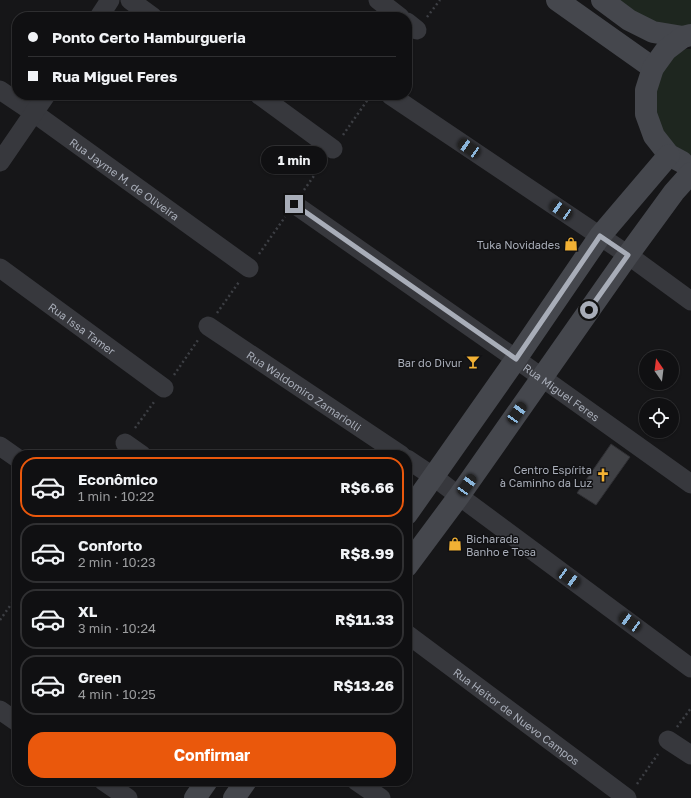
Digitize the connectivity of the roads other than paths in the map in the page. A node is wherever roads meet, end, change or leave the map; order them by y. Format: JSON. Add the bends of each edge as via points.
{"nodes":[{"id":1,"x":110,"y":0,"type":"edge"},
{"id":2,"x":130,"y":0,"type":"edge"},
{"id":3,"x":378,"y":0,"type":"edge"},
{"id":4,"x":556,"y":0,"type":"edge"},
{"id":5,"x":602,"y":0,"type":"edge"},
{"id":6,"x":102,"y":12,"type":"edge"},
{"id":7,"x":146,"y":12,"type":"edge"},
{"id":8,"x":394,"y":12,"type":"edge"},
{"id":9,"x":687,"y":36,"type":"edge"},
{"id":10,"x":653,"y":68,"type":"junction"},
{"id":11,"x":0,"y":90,"type":"edge"},
{"id":12,"x":12,"y":98,"type":"edge"},
{"id":13,"x":15,"y":100,"type":"edge"},
{"id":14,"x":43,"y":100,"type":"edge"},
{"id":15,"x":266,"y":100,"type":"edge"},
{"id":16,"x":397,"y":100,"type":"edge"},
{"id":17,"x":34,"y":113,"type":"junction"},
{"id":18,"x":333,"y":150,"type":"dead end"},
{"id":19,"x":669,"y":154,"type":"junction"},
{"id":20,"x":0,"y":162,"type":"edge"},
{"id":21,"x":691,"y":167,"type":"edge"},
{"id":22,"x":691,"y":173,"type":"edge"},
{"id":23,"x":294,"y":204,"type":"dead end"},
{"id":24,"x":600,"y":236,"type":"junction"},
{"id":25,"x":628,"y":255,"type":"junction"},
{"id":26,"x":0,"y":268,"type":"edge"},
{"id":27,"x":249,"y":268,"type":"dead end"},
{"id":28,"x":691,"y":301,"type":"edge"},
{"id":29,"x":208,"y":326,"type":"dead end"},
{"id":30,"x":516,"y":359,"type":"junction"},
{"id":31,"x":541,"y":378,"type":"junction"},
{"id":32,"x":164,"y":388,"type":"dead end"},
{"id":33,"x":125,"y":443,"type":"dead end"},
{"id":34,"x":0,"y":446,"type":"edge"},
{"id":35,"x":135,"y":450,"type":"edge"},
{"id":36,"x":394,"y":450,"type":"edge"},
{"id":37,"x":12,"y":454,"type":"edge"},
{"id":38,"x":412,"y":462,"type":"edge"},
{"id":39,"x":434,"y":477,"type":"junction"},
{"id":40,"x":691,"y":484,"type":"edge"},
{"id":41,"x":459,"y":496,"type":"junction"},
{"id":42,"x":412,"y":507,"type":"edge"},
{"id":43,"x":412,"y":559,"type":"edge"},
{"id":44,"x":412,"y":638,"type":"edge"},
{"id":45,"x":691,"y":668,"type":"edge"},
{"id":46,"x":0,"y":710,"type":"edge"},
{"id":47,"x":12,"y":718,"type":"edge"},
{"id":48,"x":668,"y":740,"type":"dead end"},
{"id":49,"x":691,"y":755,"type":"edge"},
{"id":50,"x":110,"y":786,"type":"edge"},
{"id":51,"x":203,"y":786,"type":"edge"},
{"id":52,"x":242,"y":786,"type":"edge"},
{"id":53,"x":363,"y":786,"type":"edge"},
{"id":54,"x":128,"y":798,"type":"edge"},
{"id":55,"x":195,"y":798,"type":"edge"},
{"id":56,"x":234,"y":798,"type":"edge"},
{"id":57,"x":381,"y":798,"type":"edge"},
{"id":58,"x":627,"y":798,"type":"edge"}],
"edges":[{"from":1,"to":6,"type":"street"},
{"from":2,"to":7,"type":"street"},
{"from":3,"to":8,"type":"street"},
{"from":4,"to":10,"type":"street"},
{"from":5,"to":9,"type":"street","via":[[629,20],[653,32]]},
{"from":9,"to":10,"type":"street","via":[[666,50]]},
{"from":10,"to":19,"type":"street","via":[[646,90],[646,114],[654,136]]},
{"from":11,"to":12,"type":"street","name":"Rua Jayme M. de Oliveira"},
{"from":13,"to":17,"type":"street","name":"Rua Jayme M. de Oliveira"},
{"from":14,"to":17,"type":"street"},
{"from":15,"to":18,"type":"street"},
{"from":16,"to":24,"type":"street"},
{"from":17,"to":20,"type":"street"},
{"from":17,"to":27,"type":"street","name":"Rua Jayme M. de Oliveira"},
{"from":19,"to":21,"type":"street"},
{"from":19,"to":24,"type":"street"},
{"from":22,"to":25,"type":"street"},
{"from":23,"to":30,"type":"street","name":"Rua Miguel Feres"},
{"from":24,"to":25,"type":"street"},
{"from":24,"to":30,"type":"street"},
{"from":25,"to":28,"type":"street"},
{"from":25,"to":31,"type":"street"},
{"from":26,"to":32,"type":"street","name":"Rua Issa Tamer"},
{"from":29,"to":36,"type":"street","name":"Rua Waldomiro Zamariolli"},
{"from":30,"to":31,"type":"street","name":"Rua Miguel Feres"},
{"from":30,"to":39,"type":"street"},
{"from":31,"to":40,"type":"street","name":"Rua Miguel Feres"},
{"from":31,"to":41,"type":"street"},
{"from":33,"to":35,"type":"street"},
{"from":34,"to":37,"type":"street"},
{"from":38,"to":39,"type":"street"},
{"from":39,"to":41,"type":"street"},
{"from":39,"to":42,"type":"street"},
{"from":41,"to":43,"type":"street"},
{"from":41,"to":45,"type":"street"},
{"from":44,"to":58,"type":"street","name":"Rua Heitor de Nuevo Campos"},
{"from":46,"to":47,"type":"street"},
{"from":48,"to":49,"type":"street"},
{"from":50,"to":54,"type":"street"},
{"from":51,"to":55,"type":"street"},
{"from":52,"to":56,"type":"street"},
{"from":53,"to":57,"type":"street"}]}
